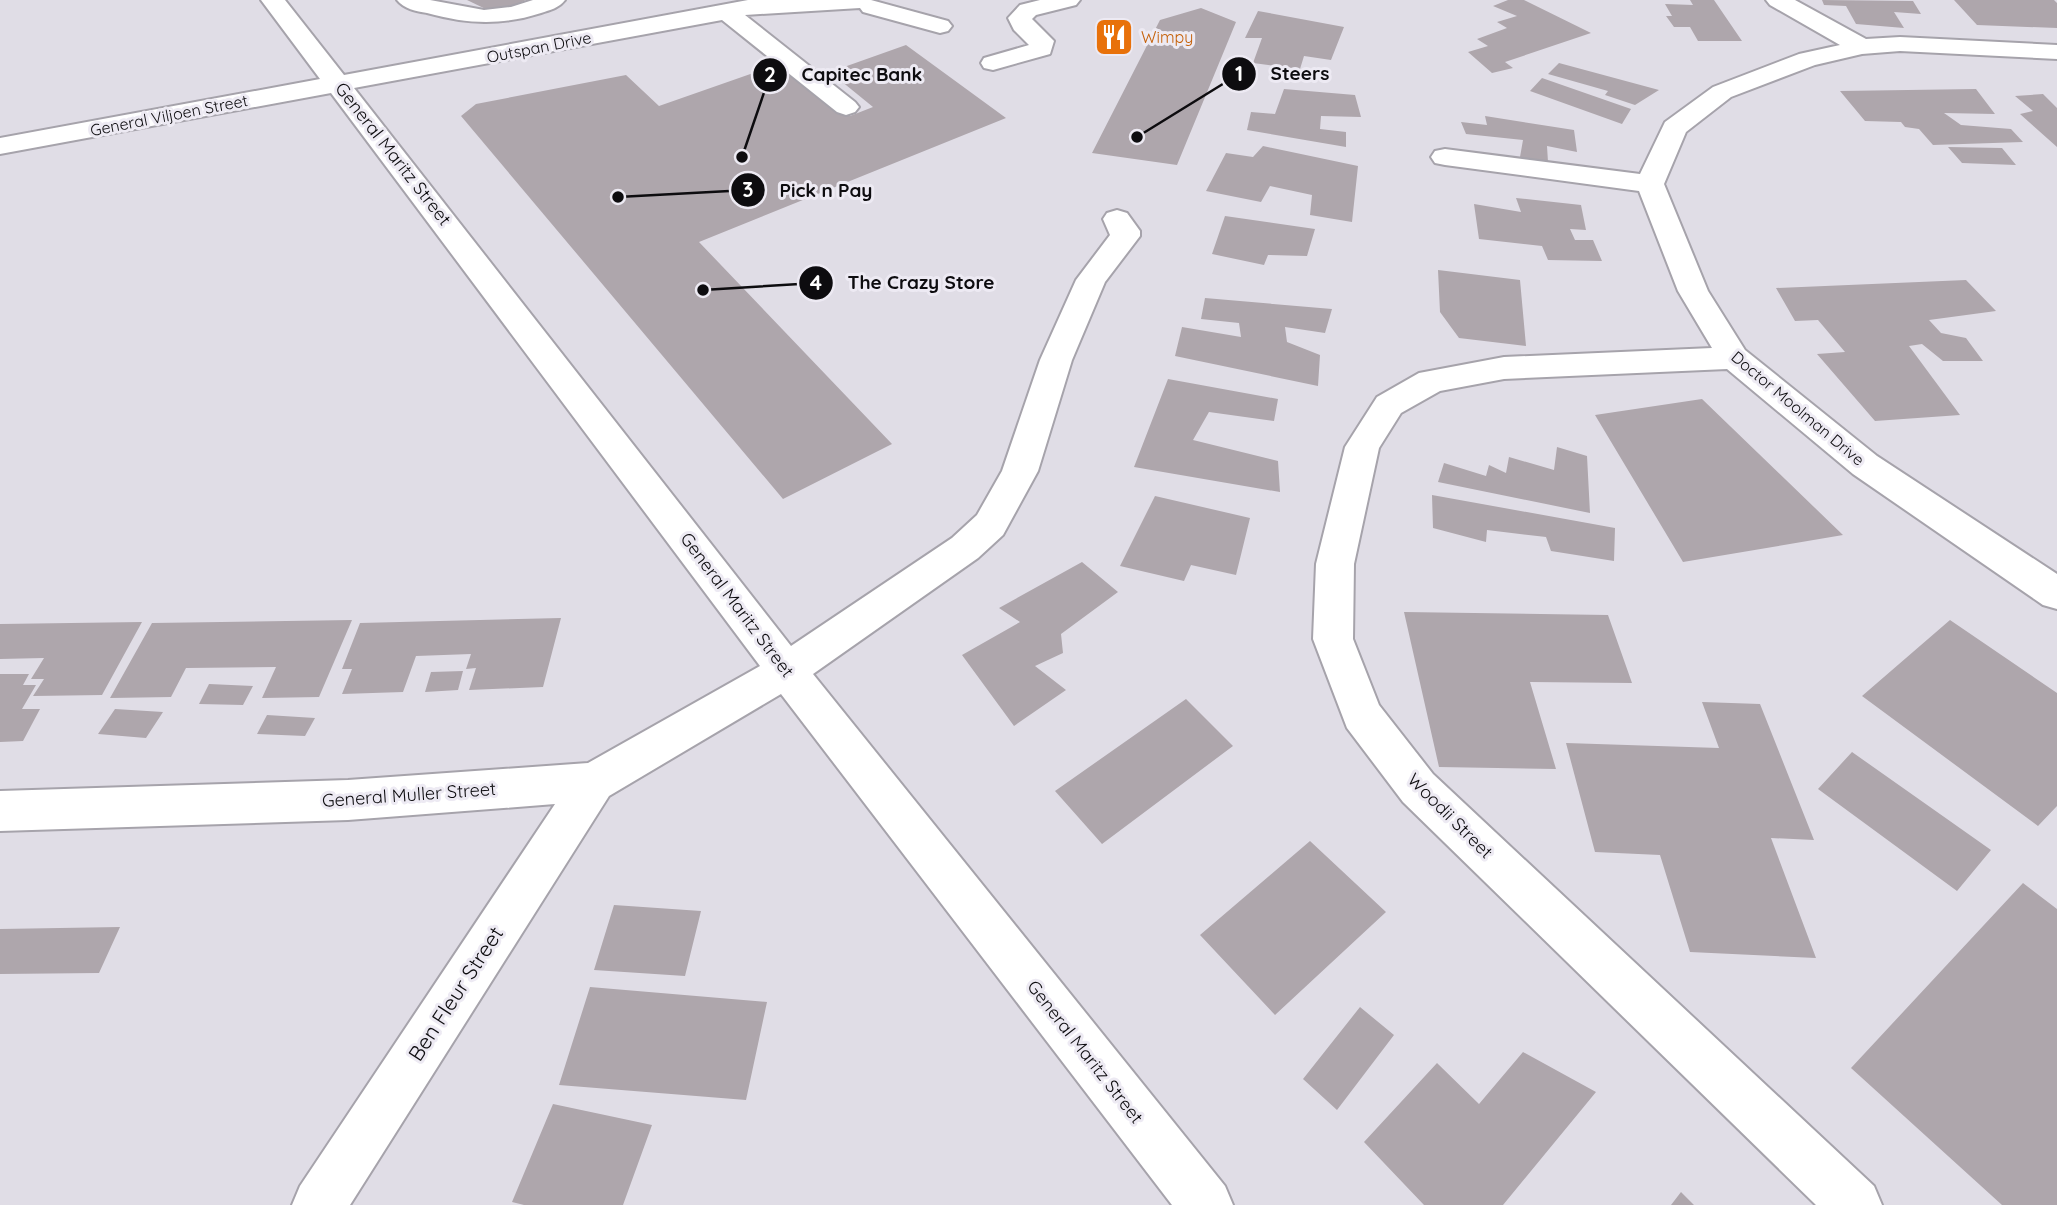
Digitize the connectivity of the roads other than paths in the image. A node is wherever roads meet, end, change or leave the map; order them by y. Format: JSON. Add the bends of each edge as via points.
{"nodes":[{"id":1,"x":273,"y":0,"type":"edge"},
{"id":2,"x":409,"y":0,"type":"edge"},
{"id":3,"x":553,"y":0,"type":"edge"},
{"id":4,"x":777,"y":0,"type":"edge"},
{"id":5,"x":921,"y":0,"type":"edge"},
{"id":6,"x":1068,"y":0,"type":"edge"},
{"id":7,"x":1778,"y":0,"type":"edge"},
{"id":8,"x":859,"y":3,"type":"edge"},
{"id":9,"x":733,"y":11,"type":"junction"},
{"id":10,"x":804,"y":41,"type":"dead end"},
{"id":11,"x":566,"y":42,"type":"junction"},
{"id":12,"x":1862,"y":47,"type":"junction"},
{"id":13,"x":774,"y":49,"type":"junction"},
{"id":14,"x":2057,"y":52,"type":"edge"},
{"id":15,"x":744,"y":57,"type":"dead end"},
{"id":16,"x":993,"y":63,"type":"dead end"},
{"id":17,"x":339,"y":84,"type":"junction"},
{"id":18,"x":846,"y":107,"type":"dead end"},
{"id":19,"x":0,"y":146,"type":"edge"},
{"id":20,"x":1445,"y":157,"type":"dead end"},
{"id":21,"x":1650,"y":184,"type":"junction"},
{"id":22,"x":1117,"y":219,"type":"dead end"},
{"id":23,"x":1734,"y":358,"type":"junction"},
{"id":24,"x":2057,"y":594,"type":"edge"},
{"id":25,"x":787,"y":670,"type":"junction"},
{"id":26,"x":594,"y":782,"type":"junction"},
{"id":27,"x":0,"y":811,"type":"edge"},
{"id":28,"x":318,"y":1205,"type":"edge"},
{"id":29,"x":1206,"y":1205,"type":"edge"},
{"id":30,"x":1855,"y":1205,"type":"edge"}],
"edges":[{"from":1,"to":17,"type":"street","name":"General Maritz Street"},
{"from":2,"to":3,"type":"street","via":[[485,19],[526,12]]},
{"from":3,"to":11,"type":"street","via":[[566,27]]},
{"from":4,"to":9,"type":"street","name":"Outspan Drive"},
{"from":5,"to":8,"type":"street","name":"Outspan Drive","via":[[892,8]]},
{"from":5,"to":8,"type":"street","via":[[940,26]]},
{"from":6,"to":16,"type":"street","via":[[1028,10],[1020,18],[1042,41],[1041,49]]},
{"from":7,"to":12,"type":"street"},
{"from":8,"to":9,"type":"street","name":"Outspan Drive"},
{"from":9,"to":11,"type":"street","name":"Outspan Drive"},
{"from":9,"to":13,"type":"street"},
{"from":10,"to":13,"type":"street"},
{"from":11,"to":17,"type":"street","name":"Outspan Drive"},
{"from":12,"to":14,"type":"street","via":[[1900,44]]},
{"from":12,"to":21,"type":"street","via":[[1808,59],[1722,92],[1674,128]]},
{"from":13,"to":15,"type":"street"},
{"from":13,"to":18,"type":"street"},
{"from":17,"to":19,"type":"street","name":"General Viljoen Street"},
{"from":17,"to":25,"type":"street","name":"General Maritz Street"},
{"from":20,"to":21,"type":"street"},
{"from":21,"to":23,"type":"street","name":"Doctor Moolman Drive","via":[[1693,291]]},
{"from":22,"to":25,"type":"street","name":"General Muller Street","via":[[1125,236],[1091,280],[1056,360],[1020,471],[990,525],[965,548]]},
{"from":23,"to":24,"type":"street","name":"Doctor Moolman Drive","via":[[1865,465]]},
{"from":23,"to":30,"type":"street","name":"Woodii Street","via":[[1504,368],[1431,381],[1389,405],[1362,447],[1335,564],[1333,639],[1362,715],[1418,788]]},
{"from":25,"to":26,"type":"street","name":"General Muller Street"},
{"from":25,"to":29,"type":"street","name":"General Maritz Street"},
{"from":26,"to":27,"type":"street","name":"General Muller Street","via":[[348,800]]},
{"from":26,"to":28,"type":"street","name":"Ben Fleur Street"}]}
